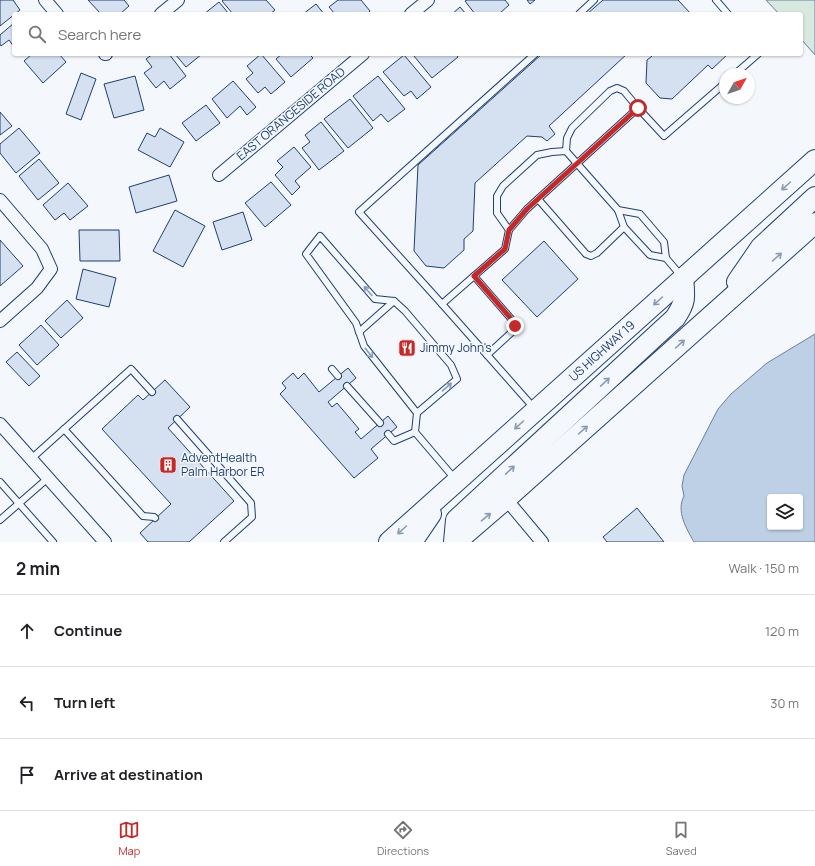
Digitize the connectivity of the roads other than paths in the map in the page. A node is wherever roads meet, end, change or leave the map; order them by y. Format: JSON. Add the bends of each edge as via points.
{"nodes":[{"id":1,"x":178,"y":0,"type":"edge"},
{"id":2,"x":428,"y":0,"type":"edge"},
{"id":3,"x":594,"y":0,"type":"edge"},
{"id":4,"x":716,"y":0,"type":"edge"},
{"id":5,"x":163,"y":12,"type":"edge"},
{"id":6,"x":413,"y":12,"type":"edge"},
{"id":7,"x":581,"y":12,"type":"edge"},
{"id":8,"x":726,"y":12,"type":"edge"},
{"id":9,"x":361,"y":56,"type":"edge"},
{"id":10,"x":533,"y":56,"type":"edge"},
{"id":11,"x":756,"y":56,"type":"edge"},
{"id":12,"x":742,"y":68,"type":"edge"},
{"id":13,"x":719,"y":88,"type":"edge"},
{"id":14,"x":638,"y":108,"type":"junction"},
{"id":15,"x":566,"y":151,"type":"junction"},
{"id":16,"x":815,"y":160,"type":"edge"},
{"id":17,"x":577,"y":164,"type":"junction"},
{"id":18,"x":219,"y":175,"type":"dead end"},
{"id":19,"x":815,"y":197,"type":"edge"},
{"id":20,"x":538,"y":199,"type":"junction"},
{"id":21,"x":0,"y":200,"type":"edge"},
{"id":22,"x":618,"y":210,"type":"junction"},
{"id":23,"x":815,"y":223,"type":"edge"},
{"id":24,"x":624,"y":227,"type":"junction"},
{"id":25,"x":509,"y":230,"type":"junction"},
{"id":26,"x":666,"y":258,"type":"junction"},
{"id":27,"x":474,"y":276,"type":"junction"},
{"id":28,"x":683,"y":278,"type":"junction"},
{"id":29,"x":394,"y":301,"type":"junction"},
{"id":30,"x":442,"y":304,"type":"junction"},
{"id":31,"x":719,"y":309,"type":"junction"},
{"id":32,"x":0,"y":321,"type":"edge"},
{"id":33,"x":359,"y":332,"type":"junction"},
{"id":34,"x":487,"y":355,"type":"junction"},
{"id":35,"x":332,"y":369,"type":"dead end"},
{"id":36,"x":338,"y":376,"type":"dead end"},
{"id":37,"x":347,"y":386,"type":"dead end"},
{"id":38,"x":152,"y":392,"type":"dead end"},
{"id":39,"x":536,"y":410,"type":"junction"},
{"id":40,"x":417,"y":413,"type":"junction"},
{"id":41,"x":177,"y":419,"type":"dead end"},
{"id":42,"x":380,"y":423,"type":"dead end"},
{"id":43,"x":0,"y":424,"type":"edge"},
{"id":44,"x":64,"y":429,"type":"junction"},
{"id":45,"x":415,"y":432,"type":"junction"},
{"id":46,"x":388,"y":434,"type":"dead end"},
{"id":47,"x":31,"y":459,"type":"junction"},
{"id":48,"x":48,"y":478,"type":"junction"},
{"id":49,"x":0,"y":482,"type":"edge"},
{"id":50,"x":453,"y":485,"type":"junction"},
{"id":51,"x":506,"y":499,"type":"junction"},
{"id":52,"x":18,"y":504,"type":"junction"},
{"id":53,"x":155,"y":518,"type":"dead end"},
{"id":54,"x":0,"y":520,"type":"edge"},
{"id":55,"x":53,"y":542,"type":"edge"},
{"id":56,"x":105,"y":542,"type":"edge"},
{"id":57,"x":224,"y":542,"type":"edge"},
{"id":58,"x":389,"y":542,"type":"edge"},
{"id":59,"x":412,"y":542,"type":"edge"},
{"id":60,"x":455,"y":542,"type":"edge"},
{"id":61,"x":542,"y":542,"type":"edge"}],
"edges":[{"from":1,"to":5,"type":"street"},
{"from":2,"to":6,"type":"street"},
{"from":3,"to":7,"type":"lane"},
{"from":4,"to":8,"type":"lane"},
{"from":9,"to":18,"type":"street","name":"EAST ORANGESIDE ROAD"},
{"from":10,"to":30,"type":"lane","via":[[359,212]]},
{"from":11,"to":12,"type":"lane"},
{"from":13,"to":14,"type":"lane","via":[[664,136]]},
{"from":14,"to":15,"type":"lane","via":[[624,92],[617,88],[610,91],[572,128],[567,138]]},
{"from":14,"to":17,"type":"lane"},
{"from":15,"to":17,"type":"lane"},
{"from":15,"to":25,"type":"lane","via":[[537,155],[503,186],[497,196],[497,213]]},
{"from":16,"to":28,"type":"highway","name":"US HIGHWAY 19","one_way":true},
{"from":17,"to":20,"type":"lane"},
{"from":17,"to":22,"type":"lane"},
{"from":19,"to":31,"type":"highway","via":[[761,247]]},
{"from":20,"to":24,"type":"lane","via":[[586,254],[591,256]]},
{"from":20,"to":25,"type":"lane"},
{"from":21,"to":32,"type":"street","via":[[42,249],[51,269],[37,288]]},
{"from":22,"to":24,"type":"lane"},
{"from":22,"to":26,"type":"lane","via":[[640,214],[664,242]]},
{"from":31,"to":23,"type":"highway","one_way":true},
{"from":24,"to":26,"type":"lane","via":[[650,255]]},
{"from":25,"to":27,"type":"lane","via":[[505,249]]},
{"from":26,"to":28,"type":"lane"},
{"from":27,"to":30,"type":"lane"},
{"from":27,"to":34,"type":"lane","via":[[515,326],[512,332]]},
{"from":28,"to":39,"type":"highway","name":"US HIGHWAY 19","one_way":true},
{"from":60,"to":28,"type":"highway","one_way":true,"via":[[456,520],[675,318],[685,296]]},
{"from":29,"to":33,"type":"lane"},
{"from":29,"to":33,"type":"lane","one_way":true,"via":[[375,299],[320,236],[306,254],[356,323]]},
{"from":40,"to":29,"type":"lane","one_way":true,"via":[[457,379],[451,366]]},
{"from":30,"to":34,"type":"lane"},
{"from":51,"to":31,"type":"highway","one_way":true},
{"from":33,"to":40,"type":"lane","one_way":true,"via":[[364,346]]},
{"from":34,"to":39,"type":"lane"},
{"from":35,"to":36,"type":"lane"},
{"from":37,"to":42,"type":"lane"},
{"from":38,"to":44,"type":"lane","via":[[131,369]]},
{"from":39,"to":50,"type":"highway","name":"US HIGHWAY 19","one_way":true},
{"from":40,"to":45,"type":"lane"},
{"from":41,"to":57,"type":"lane","via":[[252,503],[252,517]]},
{"from":43,"to":47,"type":"street"},
{"from":44,"to":47,"type":"lane"},
{"from":44,"to":53,"type":"lane","via":[[143,516]]},
{"from":45,"to":46,"type":"lane","via":[[394,441]]},
{"from":45,"to":50,"type":"lane"},
{"from":47,"to":48,"type":"street"},
{"from":48,"to":52,"type":"lane"},
{"from":48,"to":56,"type":"street"},
{"from":49,"to":52,"type":"lane"},
{"from":50,"to":58,"type":"highway","name":"US HIGHWAY 19","one_way":true},
{"from":50,"to":59,"type":"highway"},
{"from":60,"to":51,"type":"highway","one_way":true},
{"from":51,"to":61,"type":"street"},
{"from":52,"to":54,"type":"lane"},
{"from":52,"to":55,"type":"lane"}]}
